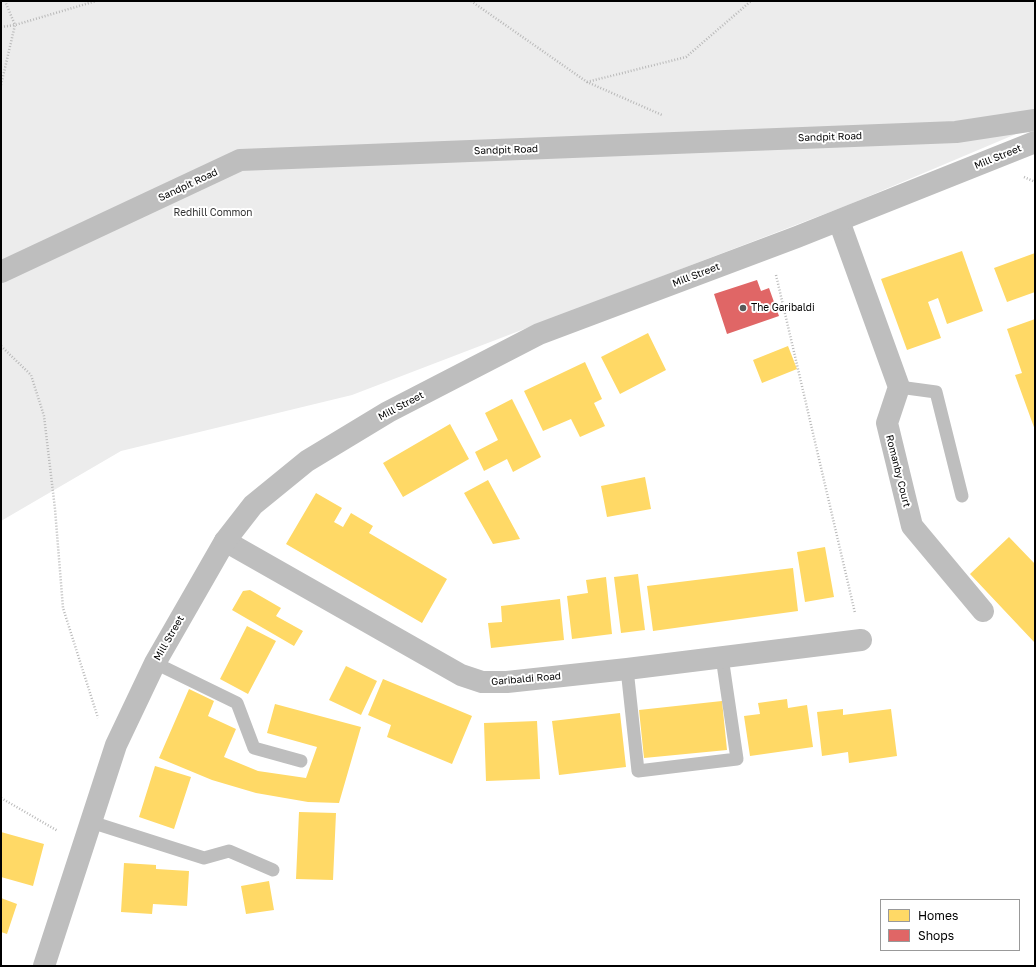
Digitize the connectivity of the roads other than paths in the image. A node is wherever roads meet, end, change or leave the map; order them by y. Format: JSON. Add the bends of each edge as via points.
{"nodes":[{"id":1,"x":1035,"y":120,"type":"edge"},
{"id":2,"x":1035,"y":142,"type":"edge"},
{"id":3,"x":839,"y":221,"type":"junction"},
{"id":4,"x":1,"y":272,"type":"edge"},
{"id":5,"x":899,"y":387,"type":"junction"},
{"id":6,"x":962,"y":496,"type":"dead end"},
{"id":7,"x":225,"y":541,"type":"junction"},
{"id":8,"x":983,"y":611,"type":"dead end"},
{"id":9,"x":861,"y":640,"type":"road end"},
{"id":10,"x":722,"y":657,"type":"junction"},
{"id":11,"x":155,"y":663,"type":"junction"},
{"id":12,"x":627,"y":669,"type":"junction"},
{"id":13,"x":301,"y":761,"type":"dead end"},
{"id":14,"x":91,"y":822,"type":"junction"},
{"id":15,"x":273,"y":870,"type":"dead end"},
{"id":16,"x":44,"y":966,"type":"edge"}],
"edges":[{"from":1,"to":4,"type":"street","name":"Sandpit Road","via":[[956,132],[240,160]]},
{"from":2,"to":3,"type":"street","name":"Mill Street"},
{"from":3,"to":5,"type":"street"},
{"from":3,"to":7,"type":"street","name":"Mill Street","via":[[539,334],[388,412],[307,461],[252,505]]},
{"from":5,"to":6,"type":"lane","via":[[936,392]]},
{"from":5,"to":8,"type":"street","name":"Romanby Court","via":[[887,423],[912,526]]},
{"from":7,"to":11,"type":"street","name":"Mill Street"},
{"from":7,"to":12,"type":"street","name":"Garibaldi Road","via":[[461,675],[482,682],[507,682]]},
{"from":9,"to":10,"type":"street","name":"Garibaldi Road"},
{"from":10,"to":12,"type":"street","name":"Garibaldi Road"},
{"from":10,"to":12,"type":"lane","via":[[737,759],[638,771]]},
{"from":11,"to":13,"type":"lane","via":[[237,703],[254,748]]},
{"from":11,"to":14,"type":"street","name":"Mill Street","via":[[116,745]]},
{"from":14,"to":15,"type":"lane","via":[[204,858],[229,851]]},
{"from":14,"to":16,"type":"street","name":"Mill Street"}]}
